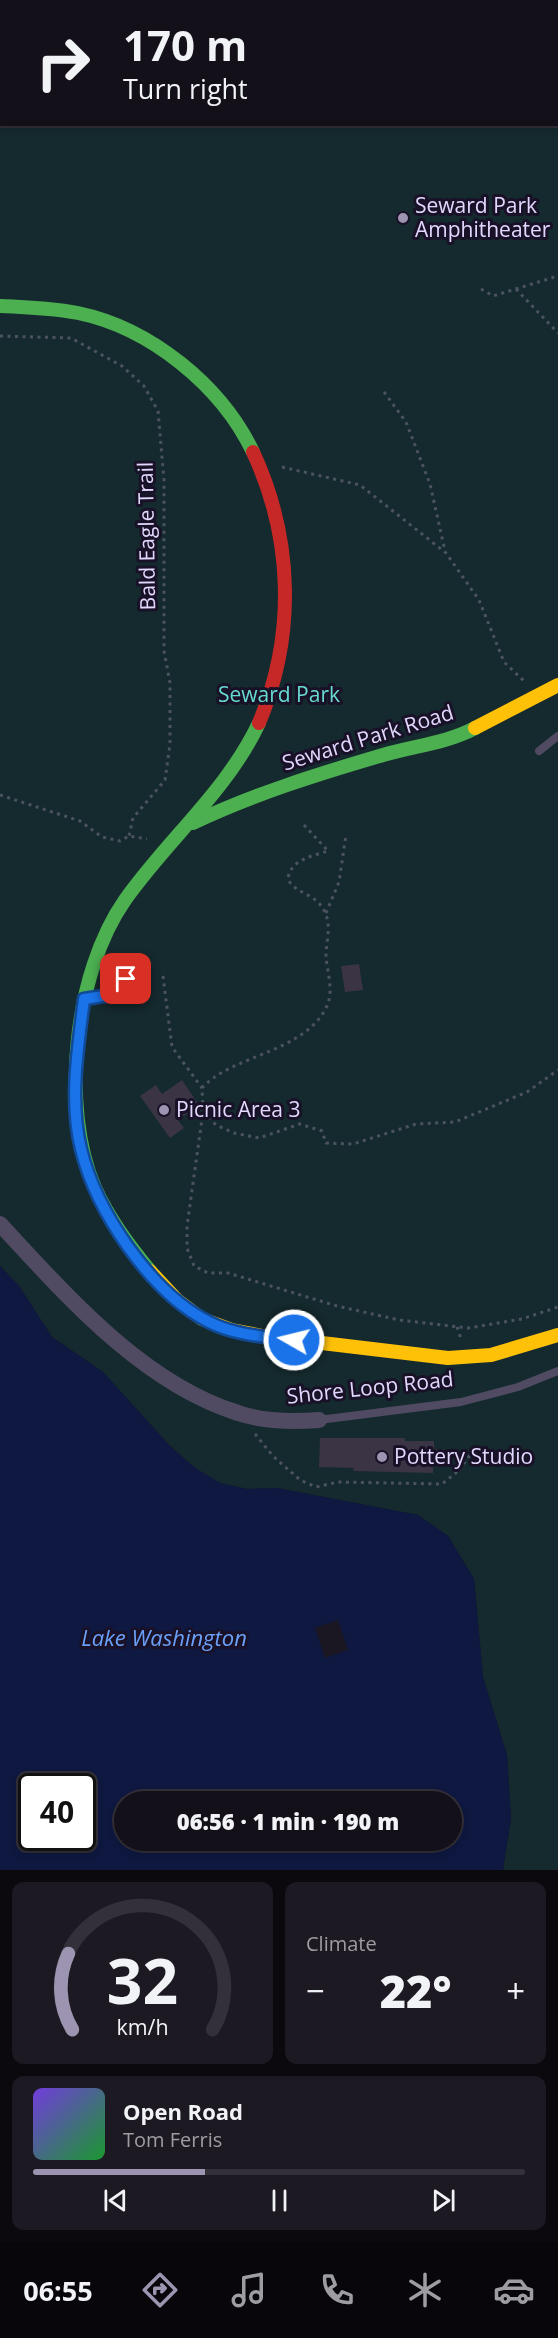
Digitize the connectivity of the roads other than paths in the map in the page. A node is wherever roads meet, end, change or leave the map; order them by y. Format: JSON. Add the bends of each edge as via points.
{"nodes":[{"id":1,"x":0,"y":306,"type":"edge"},
{"id":2,"x":558,"y":685,"type":"edge"},
{"id":3,"x":558,"y":736,"type":"edge"},
{"id":4,"x":539,"y":751,"type":"dead end"},
{"id":5,"x":188,"y":825,"type":"junction"},
{"id":6,"x":135,"y":964,"type":"dead end"},
{"id":7,"x":84,"y":999,"type":"junction"},
{"id":8,"x":0,"y":1224,"type":"edge"},
{"id":9,"x":558,"y":1335,"type":"edge"},
{"id":10,"x":558,"y":1371,"type":"edge"},
{"id":11,"x":319,"y":1420,"type":"joint"}],
"edges":[{"from":1,"to":5,"type":"street","name":"Seward Park Road","via":[[88,315],[118,325],[169,355],[220,401],[243,433],[273,498],[286,569],[285,632],[269,702],[246,750]]},
{"from":2,"to":5,"type":"street","name":"Seward Park Road","via":[[460,736],[385,754],[243,799]]},
{"from":3,"to":4,"type":"lane"},
{"from":5,"to":7,"type":"street","name":"Seward Park Road","via":[[161,852],[120,905],[104,936]]},
{"from":6,"to":7,"type":"lane","via":[[117,994]]},
{"from":7,"to":9,"type":"street","name":"Seward Park Road","via":[[75,1075],[86,1164],[119,1235],[179,1303],[210,1323],[249,1334],[448,1358],[501,1354]]},
{"from":8,"to":11,"type":"street","name":"Shore Loop Road","via":[[110,1337],[176,1384],[239,1414],[267,1420]]},
{"from":10,"to":11,"type":"lane","name":"Shore Loop Road","via":[[518,1387],[461,1402]]}]}
